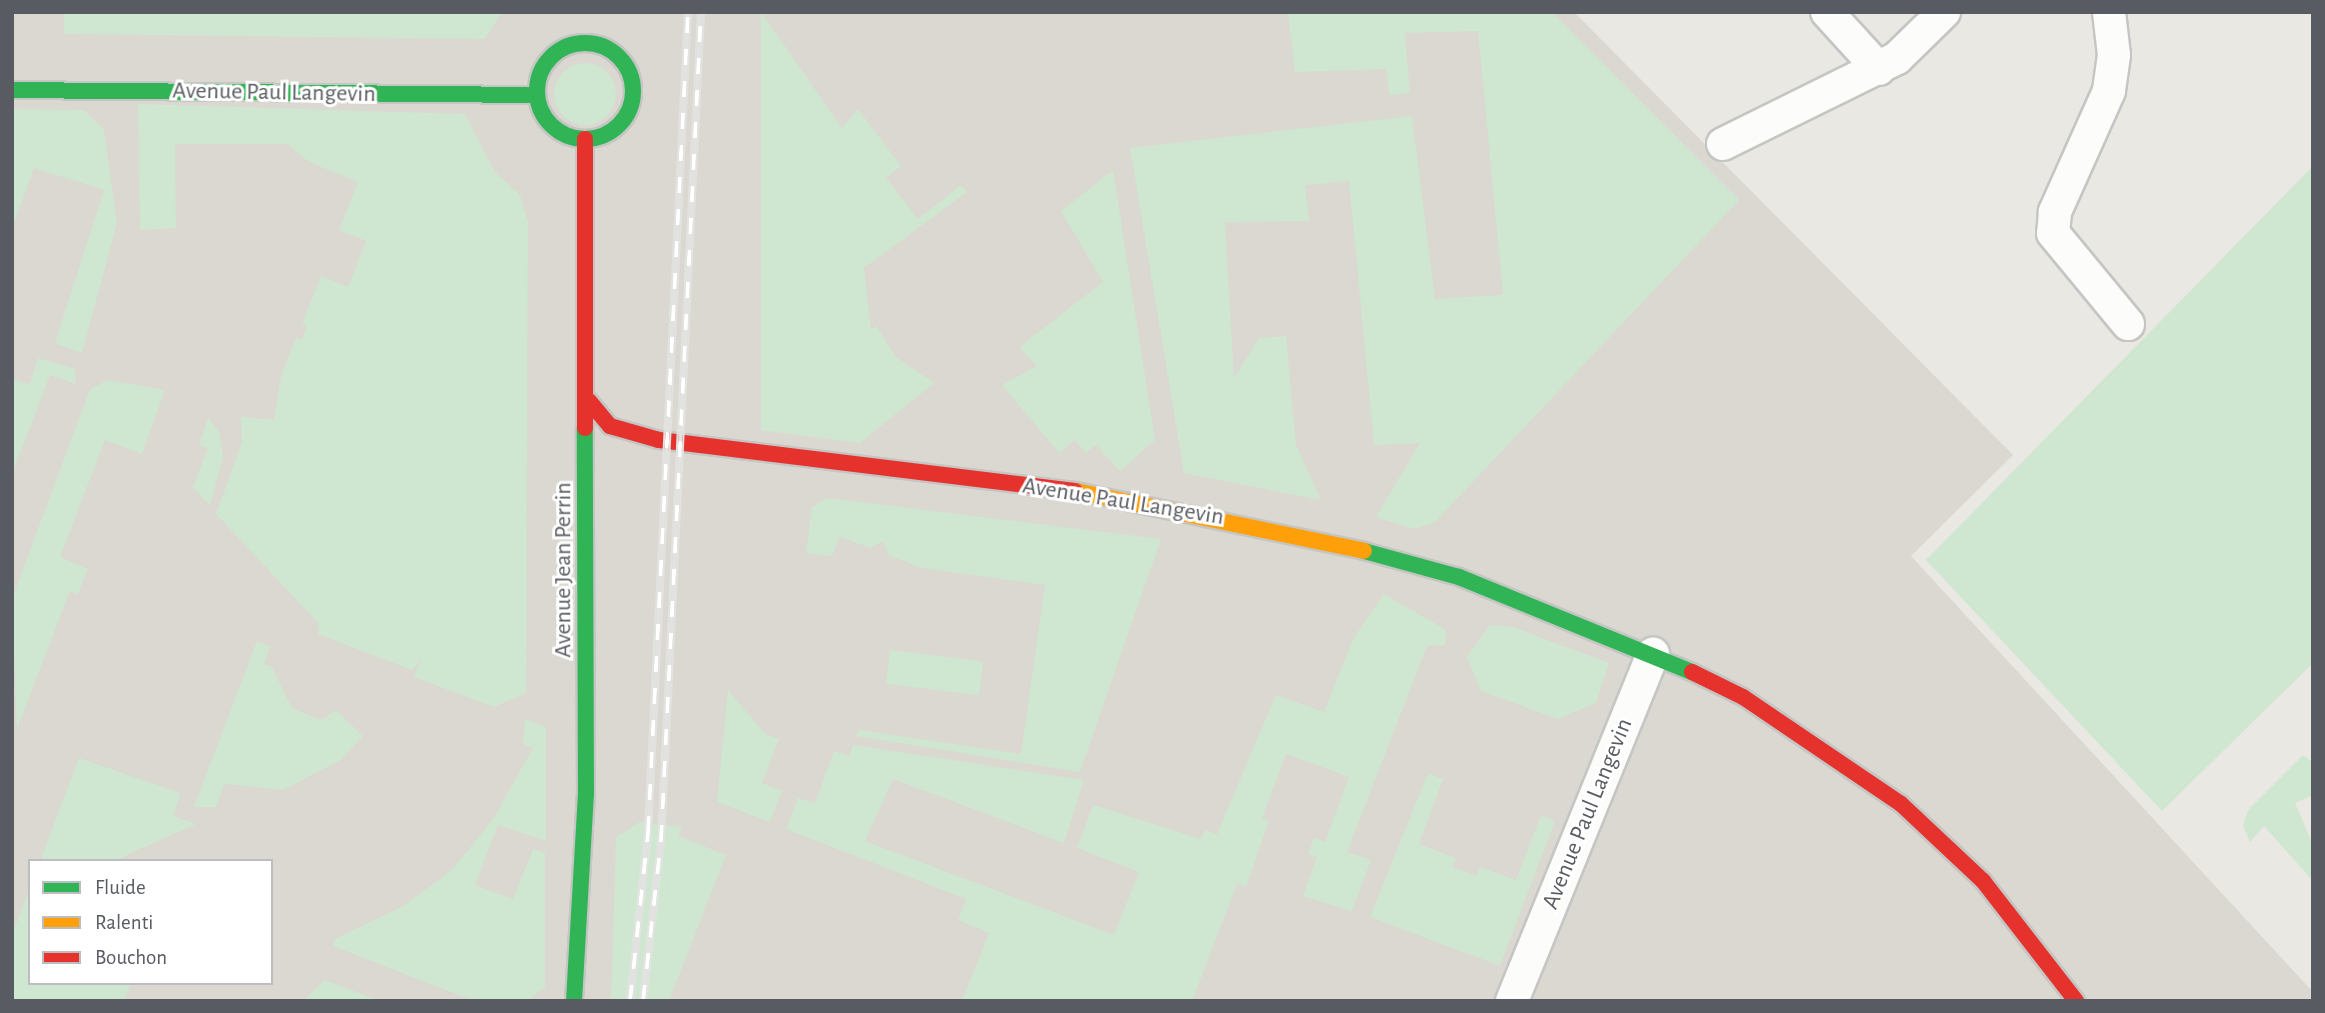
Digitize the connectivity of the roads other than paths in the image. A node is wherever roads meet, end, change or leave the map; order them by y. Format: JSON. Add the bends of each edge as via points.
{"nodes":[{"id":1,"x":1827,"y":12,"type":"edge"},
{"id":2,"x":1944,"y":12,"type":"edge"},
{"id":3,"x":2109,"y":12,"type":"edge"},
{"id":4,"x":583,"y":20,"type":"dead end"},
{"id":5,"x":583,"y":42,"type":"junction"},
{"id":6,"x":1879,"y":69,"type":"junction"},
{"id":7,"x":12,"y":90,"type":"edge"},
{"id":8,"x":536,"y":95,"type":"junction"},
{"id":9,"x":585,"y":139,"type":"junction"},
{"id":10,"x":1723,"y":144,"type":"dead end"},
{"id":11,"x":2128,"y":324,"type":"dead end"},
{"id":12,"x":589,"y":401,"type":"junction"},
{"id":13,"x":1653,"y":653,"type":"junction"},
{"id":14,"x":1517,"y":988,"type":"edge"},
{"id":15,"x":574,"y":1001,"type":"edge"},
{"id":16,"x":2076,"y":1001,"type":"edge"}],
"edges":[{"from":1,"to":6,"type":"street"},
{"from":2,"to":6,"type":"street","via":[[1924,37]]},
{"from":3,"to":11,"type":"street","via":[[2114,55],[2109,91],[2055,212],[2053,233]]},
{"from":4,"to":5,"type":"street"},
{"from":5,"to":8,"type":"street","via":[[548,59]]},
{"from":5,"to":9,"type":"street","via":[[620,57],[634,94],[615,129]]},
{"from":6,"to":10,"type":"street"},
{"from":7,"to":8,"type":"street","name":"Avenue Paul Langevin"},
{"from":8,"to":9,"type":"street","via":[[552,127]]},
{"from":9,"to":12,"type":"street","name":"Avenue Jean Perrin"},
{"from":12,"to":13,"type":"street","name":"Avenue Paul Langevin","via":[[610,426],[659,440],[1076,491],[1307,536],[1459,577]]},
{"from":12,"to":15,"type":"street","name":"Avenue Jean Perrin","via":[[586,794]]},
{"from":13,"to":14,"type":"street","name":"Avenue Paul Langevin"},
{"from":13,"to":16,"type":"street","name":"Avenue Paul Langevin","via":[[1754,703],[1901,804],[1983,881]]}]}
